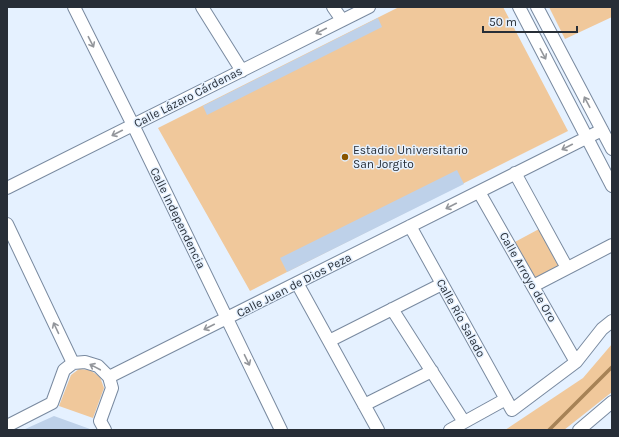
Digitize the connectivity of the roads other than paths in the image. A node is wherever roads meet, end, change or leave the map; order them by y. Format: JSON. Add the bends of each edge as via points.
{"nodes":[{"id":1,"x":74,"y":7,"type":"edge"},
{"id":2,"x":202,"y":7,"type":"edge"},
{"id":3,"x":333,"y":7,"type":"edge"},
{"id":4,"x":369,"y":7,"type":"edge"},
{"id":5,"x":519,"y":7,"type":"edge"},
{"id":6,"x":537,"y":7,"type":"edge"},
{"id":7,"x":342,"y":20,"type":"junction"},
{"id":8,"x":242,"y":71,"type":"junction"},
{"id":9,"x":133,"y":125,"type":"junction"},
{"id":10,"x":602,"y":130,"type":"junction"},
{"id":11,"x":587,"y":137,"type":"junction"},
{"id":12,"x":612,"y":149,"type":"edge"},
{"id":13,"x":515,"y":173,"type":"junction"},
{"id":14,"x":612,"y":186,"type":"edge"},
{"id":15,"x":7,"y":188,"type":"edge"},
{"id":16,"x":479,"y":192,"type":"junction"},
{"id":17,"x":7,"y":224,"type":"edge"},
{"id":18,"x":410,"y":226,"type":"junction"},
{"id":19,"x":612,"y":245,"type":"edge"},
{"id":20,"x":568,"y":268,"type":"junction"},
{"id":21,"x":297,"y":283,"type":"junction"},
{"id":22,"x":442,"y":284,"type":"junction"},
{"id":23,"x":533,"y":286,"type":"junction"},
{"id":24,"x":392,"y":309,"type":"junction"},
{"id":25,"x":227,"y":318,"type":"junction"},
{"id":26,"x":612,"y":321,"type":"edge"},
{"id":27,"x":329,"y":341,"type":"junction"},
{"id":28,"x":576,"y":362,"type":"junction"},
{"id":29,"x":73,"y":364,"type":"junction"},
{"id":30,"x":432,"y":371,"type":"junction"},
{"id":31,"x":110,"y":378,"type":"junction"},
{"id":32,"x":506,"y":399,"type":"junction"},
{"id":33,"x":612,"y":402,"type":"edge"},
{"id":34,"x":364,"y":405,"type":"junction"},
{"id":35,"x":464,"y":422,"type":"junction"},
{"id":36,"x":7,"y":426,"type":"edge"},
{"id":37,"x":105,"y":430,"type":"edge"},
{"id":38,"x":281,"y":430,"type":"edge"},
{"id":39,"x":378,"y":430,"type":"edge"},
{"id":40,"x":450,"y":430,"type":"edge"},
{"id":41,"x":579,"y":430,"type":"edge"}],
"edges":[{"from":1,"to":9,"type":"street","name":"Calle Independencia","one_way":true},
{"from":2,"to":8,"type":"street"},
{"from":3,"to":7,"type":"street"},
{"from":4,"to":7,"type":"street","name":"Calle Lázaro Cárdenas"},
{"from":5,"to":11,"type":"street","one_way":true},
{"from":10,"to":6,"type":"street","one_way":true},
{"from":7,"to":8,"type":"street","name":"Calle Lázaro Cárdenas","one_way":true},
{"from":8,"to":9,"type":"street","name":"Calle Lázaro Cárdenas"},
{"from":9,"to":15,"type":"street","name":"Calle Lázaro Cárdenas","one_way":true},
{"from":9,"to":25,"type":"street","name":"Calle Independencia"},
{"from":10,"to":11,"type":"street","name":"Calle Juan de Dios Peza"},
{"from":10,"to":12,"type":"street"},
{"from":11,"to":13,"type":"street","name":"Calle Juan de Dios Peza","one_way":true},
{"from":11,"to":14,"type":"street"},
{"from":13,"to":16,"type":"street","name":"Calle Juan de Dios Peza"},
{"from":13,"to":20,"type":"street"},
{"from":16,"to":18,"type":"street","name":"Calle Juan de Dios Peza","one_way":true},
{"from":16,"to":23,"type":"street","name":"Calle Arroyo de Oro"},
{"from":29,"to":17,"type":"street","one_way":true},
{"from":18,"to":21,"type":"street","name":"Calle Juan de Dios Peza"},
{"from":18,"to":22,"type":"street","name":"Calle Río Salado"},
{"from":19,"to":20,"type":"street"},
{"from":20,"to":23,"type":"street"},
{"from":21,"to":25,"type":"street","name":"Calle Juan de Dios Peza"},
{"from":21,"to":27,"type":"street"},
{"from":22,"to":24,"type":"street"},
{"from":22,"to":32,"type":"street","name":"Calle Río Salado"},
{"from":23,"to":28,"type":"street","name":"Calle Arroyo de Oro"},
{"from":24,"to":27,"type":"street"},
{"from":24,"to":30,"type":"street"},
{"from":25,"to":31,"type":"street","name":"Calle Juan de Dios Peza","one_way":true},
{"from":25,"to":38,"type":"street","name":"Calle Independencia","one_way":true},
{"from":26,"to":28,"type":"street","via":[[602,329]]},
{"from":27,"to":34,"type":"street"},
{"from":28,"to":32,"type":"street","name":"Calle Río Salado","via":[[512,410]]},
{"from":31,"to":29,"type":"street","one_way":true,"via":[[98,366],[86,362]]},
{"from":29,"to":36,"type":"street","via":[[64,370],[52,403]]},
{"from":30,"to":34,"type":"street"},
{"from":30,"to":35,"type":"street"},
{"from":31,"to":37,"type":"street","via":[[112,388],[100,421]]},
{"from":32,"to":35,"type":"street"},
{"from":33,"to":41,"type":"street"},
{"from":34,"to":39,"type":"street"},
{"from":35,"to":40,"type":"street"}]}
